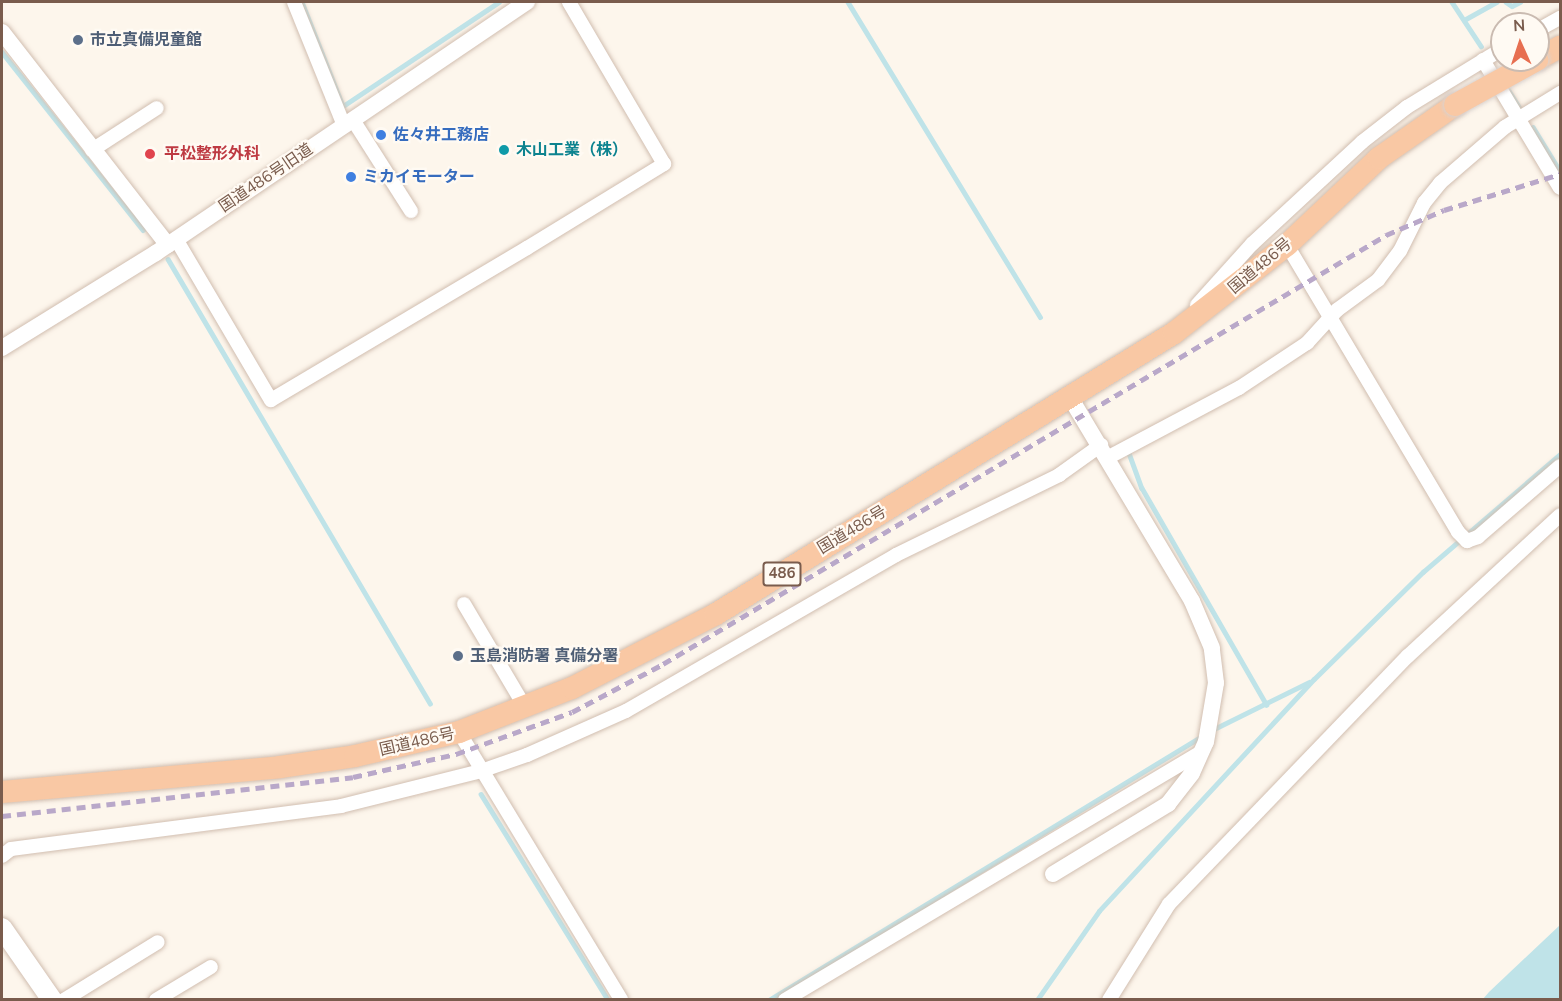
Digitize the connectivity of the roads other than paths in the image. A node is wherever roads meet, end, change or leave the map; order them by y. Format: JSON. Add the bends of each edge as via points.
{"nodes":[{"id":1,"x":294,"y":2,"type":"edge"},
{"id":2,"x":527,"y":2,"type":"edge"},
{"id":3,"x":569,"y":2,"type":"edge"},
{"id":4,"x":2,"y":32,"type":"edge"},
{"id":5,"x":1490,"y":56,"type":"edge"},
{"id":6,"x":1483,"y":60,"type":"junction"},
{"id":7,"x":1515,"y":72,"type":"edge"},
{"id":8,"x":1560,"y":93,"type":"edge"},
{"id":9,"x":157,"y":108,"type":"dead end"},
{"id":10,"x":1517,"y":120,"type":"junction"},
{"id":11,"x":348,"y":123,"type":"junction"},
{"id":12,"x":92,"y":150,"type":"junction"},
{"id":13,"x":1560,"y":188,"type":"edge"},
{"id":14,"x":411,"y":211,"type":"dead end"},
{"id":15,"x":172,"y":242,"type":"junction"},
{"id":16,"x":1287,"y":245,"type":"junction"},
{"id":17,"x":1330,"y":318,"type":"junction"},
{"id":18,"x":1173,"y":333,"type":"junction"},
{"id":19,"x":2,"y":348,"type":"edge"},
{"id":20,"x":1070,"y":397,"type":"junction"},
{"id":21,"x":1105,"y":451,"type":"junction"},
{"id":22,"x":1560,"y":466,"type":"edge"},
{"id":23,"x":1560,"y":515,"type":"edge"},
{"id":24,"x":464,"y":604,"type":"dead end"},
{"id":25,"x":526,"y":709,"type":"junction"},
{"id":26,"x":459,"y":732,"type":"junction"},
{"id":27,"x":1204,"y":747,"type":"junction"},
{"id":28,"x":481,"y":771,"type":"junction"},
{"id":29,"x":2,"y":792,"type":"edge"},
{"id":30,"x":2,"y":856,"type":"edge"},
{"id":31,"x":1053,"y":874,"type":"dead end"},
{"id":32,"x":2,"y":928,"type":"edge"},
{"id":33,"x":158,"y":942,"type":"dead end"},
{"id":34,"x":211,"y":967,"type":"dead end"},
{"id":35,"x":52,"y":999,"type":"edge"},
{"id":36,"x":64,"y":999,"type":"edge"},
{"id":37,"x":156,"y":999,"type":"edge"},
{"id":38,"x":621,"y":999,"type":"edge"},
{"id":39,"x":785,"y":999,"type":"edge"},
{"id":40,"x":1109,"y":999,"type":"edge"}],
"edges":[{"from":1,"to":11,"type":"street"},
{"from":2,"to":11,"type":"street","name":"国道486号旧道"},
{"from":3,"to":15,"type":"street","via":[[664,164],[527,248],[271,400]]},
{"from":4,"to":12,"type":"street"},
{"from":5,"to":6,"type":"street"},
{"from":6,"to":10,"type":"street"},
{"from":6,"to":18,"type":"street","via":[[1407,107],[1362,142],[1252,244]]},
{"from":7,"to":16,"type":"highway","name":"国道486号","number":"486","bridge":true,"via":[[1455,105],[1379,158]]},
{"from":8,"to":10,"type":"street"},
{"from":9,"to":12,"type":"street"},
{"from":10,"to":13,"type":"street"},
{"from":10,"to":17,"type":"street","via":[[1440,183],[1378,280]]},
{"from":11,"to":14,"type":"street"},
{"from":11,"to":15,"type":"street","name":"国道486号旧道"},
{"from":12,"to":15,"type":"street"},
{"from":15,"to":19,"type":"street","name":"国道486号旧道"},
{"from":16,"to":17,"type":"street"},
{"from":16,"to":18,"type":"highway","name":"国道486号","number":"486"},
{"from":17,"to":21,"type":"street","via":[[1307,343],[1239,388]]},
{"from":17,"to":22,"type":"street","via":[[1462,536],[1478,537]]},
{"from":18,"to":20,"type":"highway","name":"国道486号","number":"486"},
{"from":20,"to":21,"type":"street"},
{"from":20,"to":25,"type":"highway","name":"国道486号","number":"486","via":[[716,614]]},
{"from":21,"to":27,"type":"street","via":[[1208,635],[1216,683],[1212,721]]},
{"from":21,"to":28,"type":"street","via":[[896,555],[626,711]]},
{"from":23,"to":40,"type":"street","via":[[1408,656],[1169,904]]},
{"from":24,"to":25,"type":"street"},
{"from":25,"to":26,"type":"highway","name":"国道486号","number":"486"},
{"from":26,"to":28,"type":"street"},
{"from":26,"to":29,"type":"highway","name":"国道486号","number":"486","via":[[400,747],[280,767]]},
{"from":27,"to":31,"type":"street","via":[[1192,773],[1168,804]]},
{"from":27,"to":39,"type":"street"},
{"from":28,"to":30,"type":"street","via":[[341,806],[11,849]]},
{"from":28,"to":38,"type":"street"},
{"from":32,"to":35,"type":"main road"},
{"from":33,"to":36,"type":"street"},
{"from":34,"to":37,"type":"street"}]}
